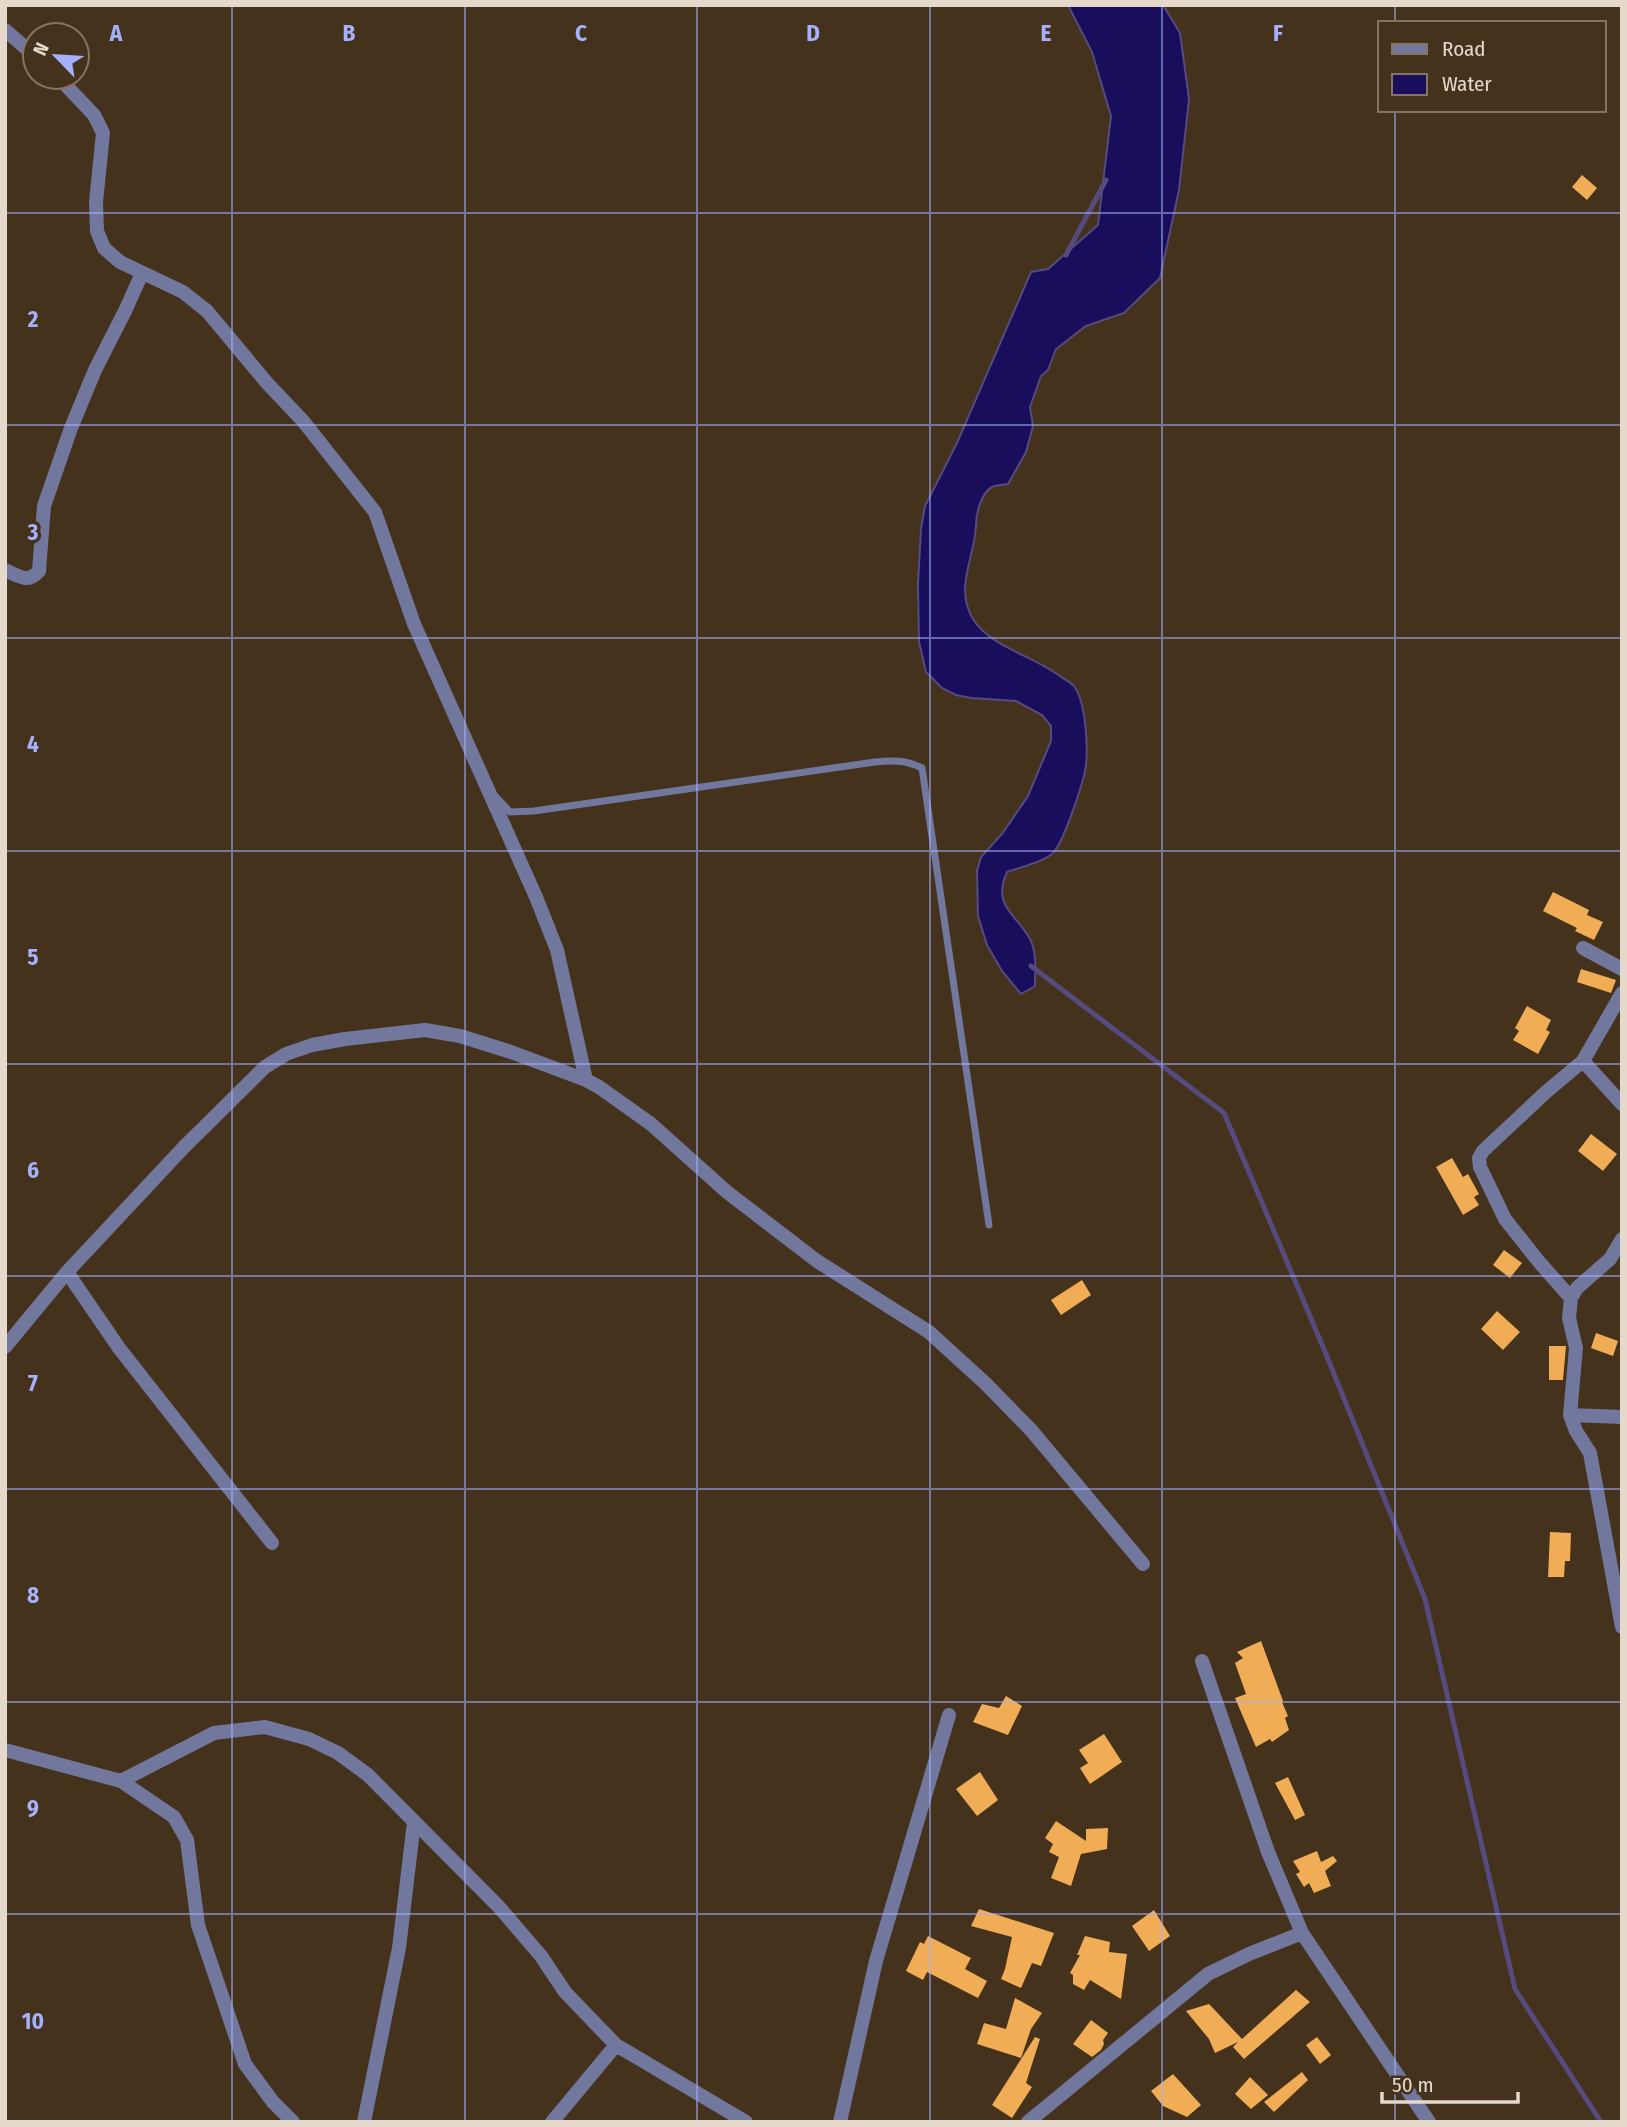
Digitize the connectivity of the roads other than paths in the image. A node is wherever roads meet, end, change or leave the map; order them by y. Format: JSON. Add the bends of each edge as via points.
{"nodes":[{"id":1,"x":5,"y":30,"type":"edge"},
{"id":2,"x":21,"y":44,"type":"edge"},
{"id":3,"x":71,"y":91,"type":"edge"},
{"id":4,"x":142,"y":273,"type":"junction"},
{"id":5,"x":5,"y":569,"type":"edge"},
{"id":6,"x":488,"y":789,"type":"junction"},
{"id":7,"x":1583,"y":948,"type":"dead end"},
{"id":8,"x":1622,"y":969,"type":"edge"},
{"id":9,"x":1622,"y":993,"type":"edge"},
{"id":10,"x":1583,"y":1061,"type":"junction"},
{"id":11,"x":586,"y":1080,"type":"junction"},
{"id":12,"x":1622,"y":1104,"type":"edge"},
{"id":13,"x":989,"y":1225,"type":"dead end"},
{"id":14,"x":1622,"y":1239,"type":"edge"},
{"id":15,"x":67,"y":1272,"type":"junction"},
{"id":16,"x":1572,"y":1298,"type":"junction"},
{"id":17,"x":5,"y":1347,"type":"edge"},
{"id":18,"x":1570,"y":1415,"type":"junction"},
{"id":19,"x":1622,"y":1417,"type":"edge"},
{"id":20,"x":272,"y":1543,"type":"dead end"},
{"id":21,"x":1143,"y":1564,"type":"dead end"},
{"id":22,"x":1618,"y":1585,"type":"edge"},
{"id":23,"x":1622,"y":1627,"type":"edge"},
{"id":24,"x":1202,"y":1661,"type":"dead end"},
{"id":25,"x":949,"y":1715,"type":"dead end"},
{"id":26,"x":5,"y":1750,"type":"edge"},
{"id":27,"x":121,"y":1781,"type":"junction"},
{"id":28,"x":414,"y":1822,"type":"junction"},
{"id":29,"x":1302,"y":1933,"type":"junction"},
{"id":30,"x":616,"y":2045,"type":"junction"},
{"id":31,"x":293,"y":2122,"type":"edge"},
{"id":32,"x":364,"y":2122,"type":"edge"},
{"id":33,"x":552,"y":2122,"type":"edge"},
{"id":34,"x":746,"y":2122,"type":"edge"},
{"id":35,"x":840,"y":2122,"type":"edge"},
{"id":36,"x":1028,"y":2122,"type":"edge"},
{"id":37,"x":1429,"y":2122,"type":"edge"}],
"edges":[{"from":1,"to":2,"type":"street"},
{"from":3,"to":4,"type":"street","via":[[94,115],[103,133],[96,202],[100,239],[120,262]]},
{"from":4,"to":5,"type":"street","via":[[95,370],[44,506],[39,571],[25,578]]},
{"from":4,"to":6,"type":"street","via":[[183,292],[207,311],[375,512],[414,624]]},
{"from":6,"to":11,"type":"street","via":[[558,950]]},
{"from":6,"to":13,"type":"lane","via":[[510,812],[534,811],[875,762],[895,760],[922,768]]},
{"from":7,"to":8,"type":"street"},
{"from":9,"to":10,"type":"street"},
{"from":10,"to":12,"type":"street"},
{"from":10,"to":16,"type":"street","via":[[1479,1158],[1505,1219]]},
{"from":11,"to":15,"type":"street","via":[[460,1035],[425,1030],[345,1038],[286,1054],[265,1067],[184,1147]]},
{"from":11,"to":21,"type":"street","via":[[650,1124],[727,1192],[817,1261],[929,1332],[1031,1430]]},
{"from":14,"to":16,"type":"street","via":[[1610,1259]]},
{"from":15,"to":17,"type":"street"},
{"from":15,"to":20,"type":"street","via":[[119,1348]]},
{"from":16,"to":18,"type":"street","via":[[1569,1318],[1576,1348]]},
{"from":18,"to":19,"type":"street"},
{"from":18,"to":22,"type":"street","via":[[1590,1453]]},
{"from":22,"to":23,"type":"street"},
{"from":24,"to":29,"type":"street","via":[[1268,1852]]},
{"from":25,"to":35,"type":"street","via":[[876,1961]]},
{"from":26,"to":27,"type":"street"},
{"from":27,"to":28,"type":"street","via":[[214,1733],[265,1727],[338,1753],[368,1775]]},
{"from":27,"to":31,"type":"street","via":[[174,1817],[187,1840],[198,1926],[245,2064]]},
{"from":28,"to":30,"type":"street","via":[[499,1907],[565,1992]]},
{"from":28,"to":32,"type":"street","via":[[399,1948]]},
{"from":29,"to":36,"type":"street","via":[[1208,1974]]},
{"from":29,"to":37,"type":"street"},
{"from":30,"to":33,"type":"street"},
{"from":30,"to":34,"type":"street"}]}
